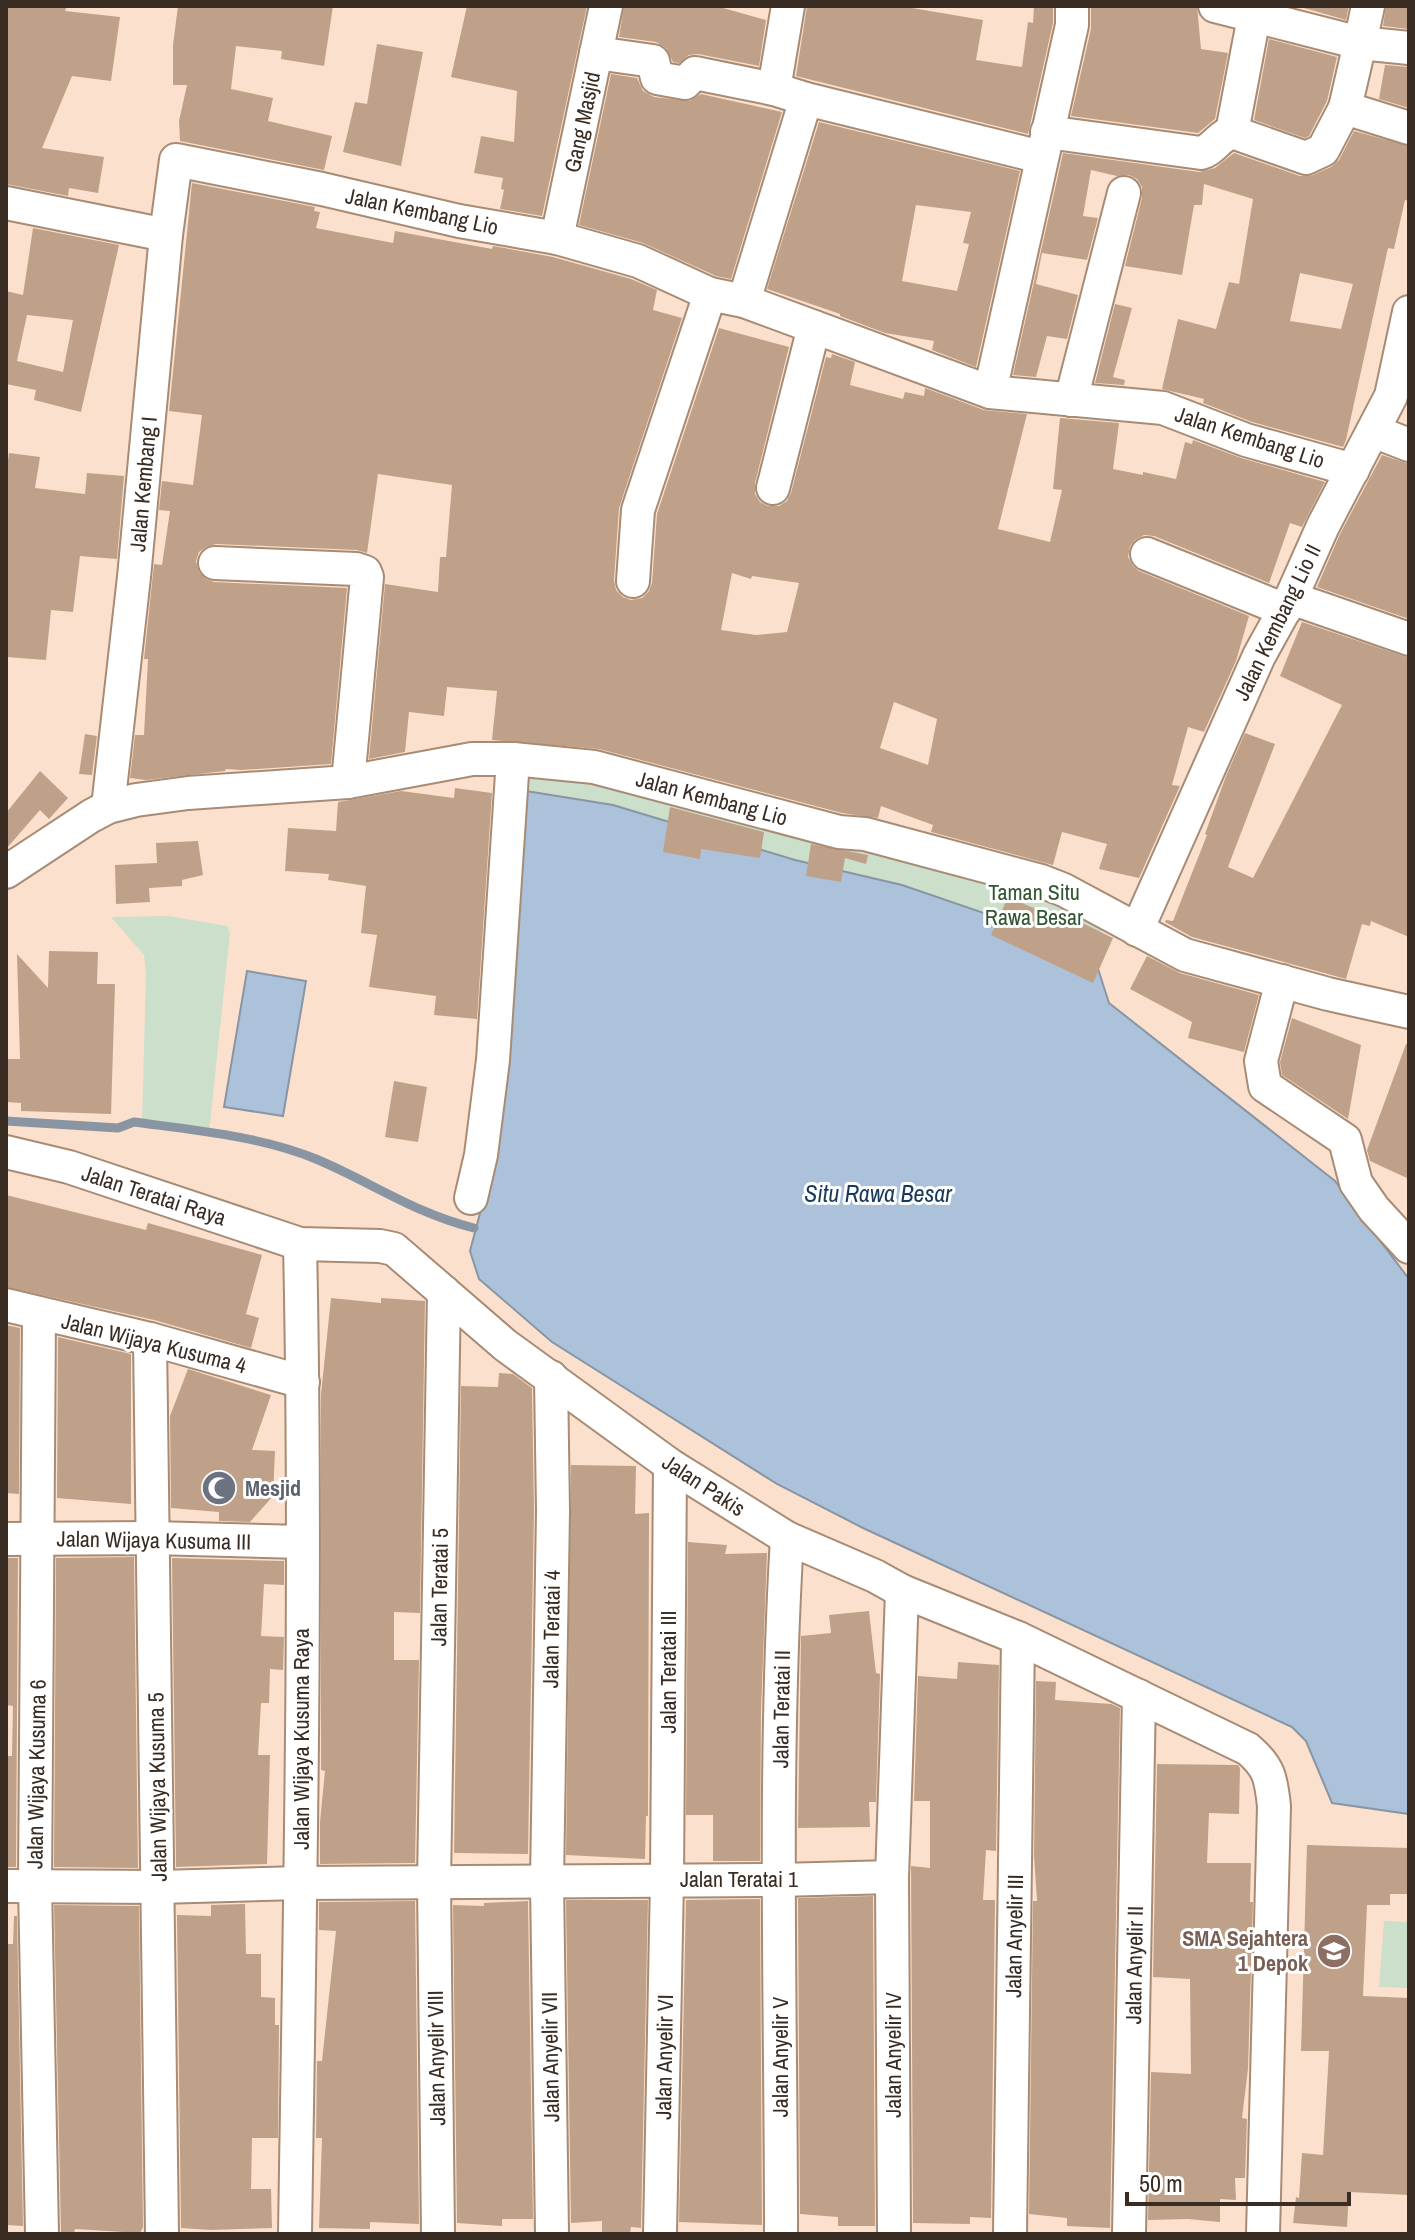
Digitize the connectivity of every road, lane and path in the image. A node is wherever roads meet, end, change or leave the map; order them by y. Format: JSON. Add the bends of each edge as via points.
{"nodes":[{"id":1,"x":606,"y":6,"type":"edge"},
{"id":2,"x":788,"y":6,"type":"edge"},
{"id":3,"x":1072,"y":6,"type":"edge"},
{"id":4,"x":1215,"y":6,"type":"edge"},
{"id":5,"x":1368,"y":6,"type":"edge"},
{"id":6,"x":1254,"y":17,"type":"junction"},
{"id":7,"x":1360,"y":43,"type":"junction"},
{"id":8,"x":1409,"y":48,"type":"edge"},
{"id":9,"x":596,"y":53,"type":"junction"},
{"id":10,"x":774,"y":89,"type":"junction"},
{"id":11,"x":806,"y":99,"type":"junction"},
{"id":12,"x":1345,"y":108,"type":"junction"},
{"id":13,"x":1409,"y":128,"type":"edge"},
{"id":14,"x":1232,"y":132,"type":"junction"},
{"id":15,"x":1044,"y":144,"type":"junction"},
{"id":16,"x":176,"y":160,"type":"joint"},
{"id":17,"x":1124,"y":193,"type":"dead end"},
{"id":18,"x":6,"y":203,"type":"edge"},
{"id":19,"x":166,"y":235,"type":"junction"},
{"id":20,"x":557,"y":238,"type":"junction"},
{"id":21,"x":710,"y":294,"type":"junction"},
{"id":22,"x":744,"y":301,"type":"junction"},
{"id":23,"x":1409,"y":312,"type":"edge"},
{"id":24,"x":814,"y":327,"type":"junction"},
{"id":25,"x":990,"y":392,"type":"junction"},
{"id":26,"x":1071,"y":400,"type":"junction"},
{"id":27,"x":1373,"y":431,"type":"junction"},
{"id":28,"x":1409,"y":445,"type":"edge"},
{"id":29,"x":1353,"y":470,"type":"junction"},
{"id":30,"x":773,"y":488,"type":"dead end"},
{"id":31,"x":1147,"y":554,"type":"dead end"},
{"id":32,"x":215,"y":563,"type":"dead end"},
{"id":33,"x":633,"y":581,"type":"dead end"},
{"id":34,"x":1288,"y":604,"type":"junction"},
{"id":35,"x":1409,"y":639,"type":"edge"},
{"id":36,"x":513,"y":759,"type":"junction"},
{"id":37,"x":348,"y":782,"type":"junction"},
{"id":38,"x":108,"y":807,"type":"junction"},
{"id":39,"x":6,"y":872,"type":"edge"},
{"id":40,"x":1137,"y":930,"type":"junction"},
{"id":41,"x":1282,"y":981,"type":"junction"},
{"id":42,"x":1409,"y":1012,"type":"edge"},
{"id":43,"x":6,"y":1152,"type":"edge"},
{"id":44,"x":471,"y":1198,"type":"dead end"},
{"id":45,"x":300,"y":1244,"type":"junction"},
{"id":46,"x":1409,"y":1247,"type":"edge"},
{"id":47,"x":444,"y":1292,"type":"junction"},
{"id":48,"x":6,"y":1305,"type":"edge"},
{"id":49,"x":39,"y":1315,"type":"junction"},
{"id":50,"x":150,"y":1339,"type":"junction"},
{"id":51,"x":551,"y":1377,"type":"junction"},
{"id":52,"x":303,"y":1382,"type":"junction"},
{"id":53,"x":670,"y":1465,"type":"junction"},
{"id":54,"x":39,"y":1538,"type":"junction"},
{"id":55,"x":153,"y":1538,"type":"junction"},
{"id":56,"x":787,"y":1538,"type":"junction"},
{"id":57,"x":6,"y":1539,"type":"edge"},
{"id":58,"x":302,"y":1542,"type":"junction"},
{"id":59,"x":902,"y":1591,"type":"junction"},
{"id":60,"x":1018,"y":1638,"type":"junction"},
{"id":61,"x":1139,"y":1696,"type":"junction"},
{"id":62,"x":892,"y":1877,"type":"junction"},
{"id":63,"x":667,"y":1879,"type":"junction"},
{"id":64,"x":779,"y":1880,"type":"junction"},
{"id":65,"x":547,"y":1881,"type":"junction"},
{"id":66,"x":434,"y":1882,"type":"junction"},
{"id":67,"x":300,"y":1883,"type":"junction"},
{"id":68,"x":20,"y":1886,"type":"edge"},
{"id":69,"x":159,"y":1887,"type":"junction"},
{"id":70,"x":42,"y":2234,"type":"edge"},
{"id":71,"x":162,"y":2234,"type":"edge"},
{"id":72,"x":295,"y":2234,"type":"edge"},
{"id":73,"x":438,"y":2234,"type":"edge"},
{"id":74,"x":552,"y":2234,"type":"edge"},
{"id":75,"x":660,"y":2234,"type":"edge"},
{"id":76,"x":781,"y":2234,"type":"edge"},
{"id":77,"x":894,"y":2234,"type":"edge"},
{"id":78,"x":1010,"y":2234,"type":"edge"},
{"id":79,"x":1129,"y":2234,"type":"edge"},
{"id":80,"x":1263,"y":2234,"type":"edge"}],
"edges":[{"from":1,"to":9,"type":"street","name":"Gang Masjid"},
{"from":2,"to":10,"type":"street"},
{"from":3,"to":15,"type":"street"},
{"from":4,"to":6,"type":"street"},
{"from":5,"to":7,"type":"street"},
{"from":6,"to":7,"type":"street"},
{"from":6,"to":14,"type":"street"},
{"from":7,"to":8,"type":"street"},
{"from":7,"to":12,"type":"street"},
{"from":9,"to":10,"type":"street","via":[[653,61],[657,78],[685,83],[695,73]]},
{"from":9,"to":20,"type":"street","name":"Gang Masjid"},
{"from":10,"to":11,"type":"street"},
{"from":11,"to":15,"type":"street"},
{"from":11,"to":22,"type":"street"},
{"from":12,"to":13,"type":"street"},
{"from":12,"to":14,"type":"street","via":[[1323,150],[1306,158]]},
{"from":14,"to":15,"type":"street","via":[[1201,153]]},
{"from":15,"to":25,"type":"street"},
{"from":16,"to":19,"type":"street","name":"Jalan Kembang I"},
{"from":16,"to":20,"type":"street","name":"Jalan Kembang Lio"},
{"from":17,"to":26,"type":"street"},
{"from":18,"to":19,"type":"street"},
{"from":19,"to":38,"type":"street","name":"Jalan Kembang I"},
{"from":20,"to":21,"type":"street","name":"Jalan Kembang Lio","via":[[638,261]]},
{"from":21,"to":22,"type":"street","name":"Jalan Kembang Lio"},
{"from":21,"to":33,"type":"street","via":[[638,510]]},
{"from":22,"to":24,"type":"street","name":"Jalan Kembang Lio"},
{"from":23,"to":27,"type":"street","name":"Jalan Kembang Lio II","via":[[1391,396]]},
{"from":24,"to":25,"type":"street","name":"Jalan Kembang Lio"},
{"from":24,"to":30,"type":"street"},
{"from":25,"to":26,"type":"street","name":"Jalan Kembang Lio"},
{"from":26,"to":29,"type":"street","name":"Jalan Kembang Lio","via":[[1163,408],[1246,440]]},
{"from":27,"to":28,"type":"street"},
{"from":27,"to":29,"type":"street","name":"Jalan Kembang Lio II"},
{"from":29,"to":34,"type":"street","name":"Jalan Kembang Lio II"},
{"from":31,"to":34,"type":"street"},
{"from":32,"to":37,"type":"street","via":[[365,572]]},
{"from":34,"to":35,"type":"street"},
{"from":34,"to":40,"type":"street","name":"Jalan Kembang Lio II","via":[[1248,680]]},
{"from":36,"to":37,"type":"street","name":"Jalan Kembang Lio","via":[[472,759]]},
{"from":36,"to":40,"type":"street","name":"Jalan Kembang Lio","via":[[594,767],[1027,876]]},
{"from":36,"to":44,"type":"street","via":[[493,1060]]},
{"from":37,"to":38,"type":"street","name":"Jalan Kembang Lio","via":[[188,793]]},
{"from":38,"to":39,"type":"street","name":"Jalan Kembang Lio"},
{"from":40,"to":41,"type":"street","name":"Jalan Kembang Lio","via":[[1185,955]]},
{"from":41,"to":42,"type":"street","name":"Jalan Kembang Lio"},
{"from":41,"to":46,"type":"street","via":[[1261,1061],[1265,1086],[1345,1140],[1356,1183]]},
{"from":43,"to":45,"type":"street","name":"Jalan Teratai Raya","via":[[69,1167]]},
{"from":45,"to":47,"type":"street","name":"Jalan Pakis","via":[[394,1249]]},
{"from":45,"to":52,"type":"street","name":"Jalan Wijaya Kusuma Raya"},
{"from":47,"to":51,"type":"street","name":"Jalan Pakis"},
{"from":47,"to":66,"type":"street","name":"Jalan Teratai 5"},
{"from":48,"to":49,"type":"street","name":"Jalan Wijaya Kusuma 4"},
{"from":49,"to":50,"type":"street","name":"Jalan Wijaya Kusuma 4"},
{"from":49,"to":54,"type":"street","name":"Jalan Wijaya Kusuma 6"},
{"from":50,"to":52,"type":"street","name":"Jalan Wijaya Kusuma 4"},
{"from":50,"to":55,"type":"street","name":"Jalan Wijaya Kusuma 5"},
{"from":51,"to":53,"type":"street","name":"Jalan Pakis"},
{"from":51,"to":65,"type":"street","name":"Jalan Teratai 4"},
{"from":52,"to":58,"type":"street","name":"Jalan Wijaya Kusuma Raya"},
{"from":53,"to":56,"type":"street","name":"Jalan Pakis"},
{"from":53,"to":63,"type":"street","name":"Jalan Teratai III"},
{"from":54,"to":55,"type":"street","name":"Jalan Wijaya Kusuma III"},
{"from":54,"to":57,"type":"street","name":"Jalan Wijaya Kusuma III"},
{"from":54,"to":68,"type":"street","name":"Jalan Wijaya Kusuma 6"},
{"from":55,"to":58,"type":"street","name":"Jalan Wijaya Kusuma III"},
{"from":55,"to":69,"type":"street","name":"Jalan Wijaya Kusuma 5"},
{"from":56,"to":59,"type":"street","name":"Jalan Pakis"},
{"from":56,"to":64,"type":"street","name":"Jalan Teratai II"},
{"from":58,"to":67,"type":"street","name":"Jalan Wijaya Kusuma Raya"},
{"from":59,"to":60,"type":"street","name":"Jalan Pakis"},
{"from":59,"to":62,"type":"street"},
{"from":60,"to":61,"type":"street","name":"Jalan Pakis"},
{"from":60,"to":78,"type":"street","name":"Jalan Anyelir III"},
{"from":61,"to":79,"type":"street","name":"Jalan Anyelir II"},
{"from":61,"to":80,"type":"street","name":"Jalan Pakis","via":[[1248,1749],[1266,1766],[1271,1782]]},
{"from":62,"to":64,"type":"street","name":"Jalan Teratai 1"},
{"from":62,"to":77,"type":"street","name":"Jalan Anyelir IV"},
{"from":63,"to":64,"type":"street","name":"Jalan Teratai 1"},
{"from":63,"to":65,"type":"street","name":"Jalan Teratai 1"},
{"from":63,"to":75,"type":"street","name":"Jalan Anyelir VI"},
{"from":64,"to":76,"type":"street","name":"Jalan Anyelir V"},
{"from":65,"to":66,"type":"street","name":"Jalan Teratai 1"},
{"from":65,"to":74,"type":"street","name":"Jalan Anyelir VII"},
{"from":66,"to":67,"type":"street","name":"Jalan Teratai 1"},
{"from":66,"to":73,"type":"street","name":"Jalan Anyelir VIII"},
{"from":67,"to":69,"type":"street","name":"Jalan Teratai 1"},
{"from":67,"to":72,"type":"street","name":"Jalan Wijaya Kusuma Raya"},
{"from":68,"to":69,"type":"street","name":"Jalan Teratai 1"},
{"from":68,"to":70,"type":"street","name":"Jalan Wijaya Kusuma 6"},
{"from":69,"to":71,"type":"street","name":"Jalan Wijaya Kusuma 5"}]}
